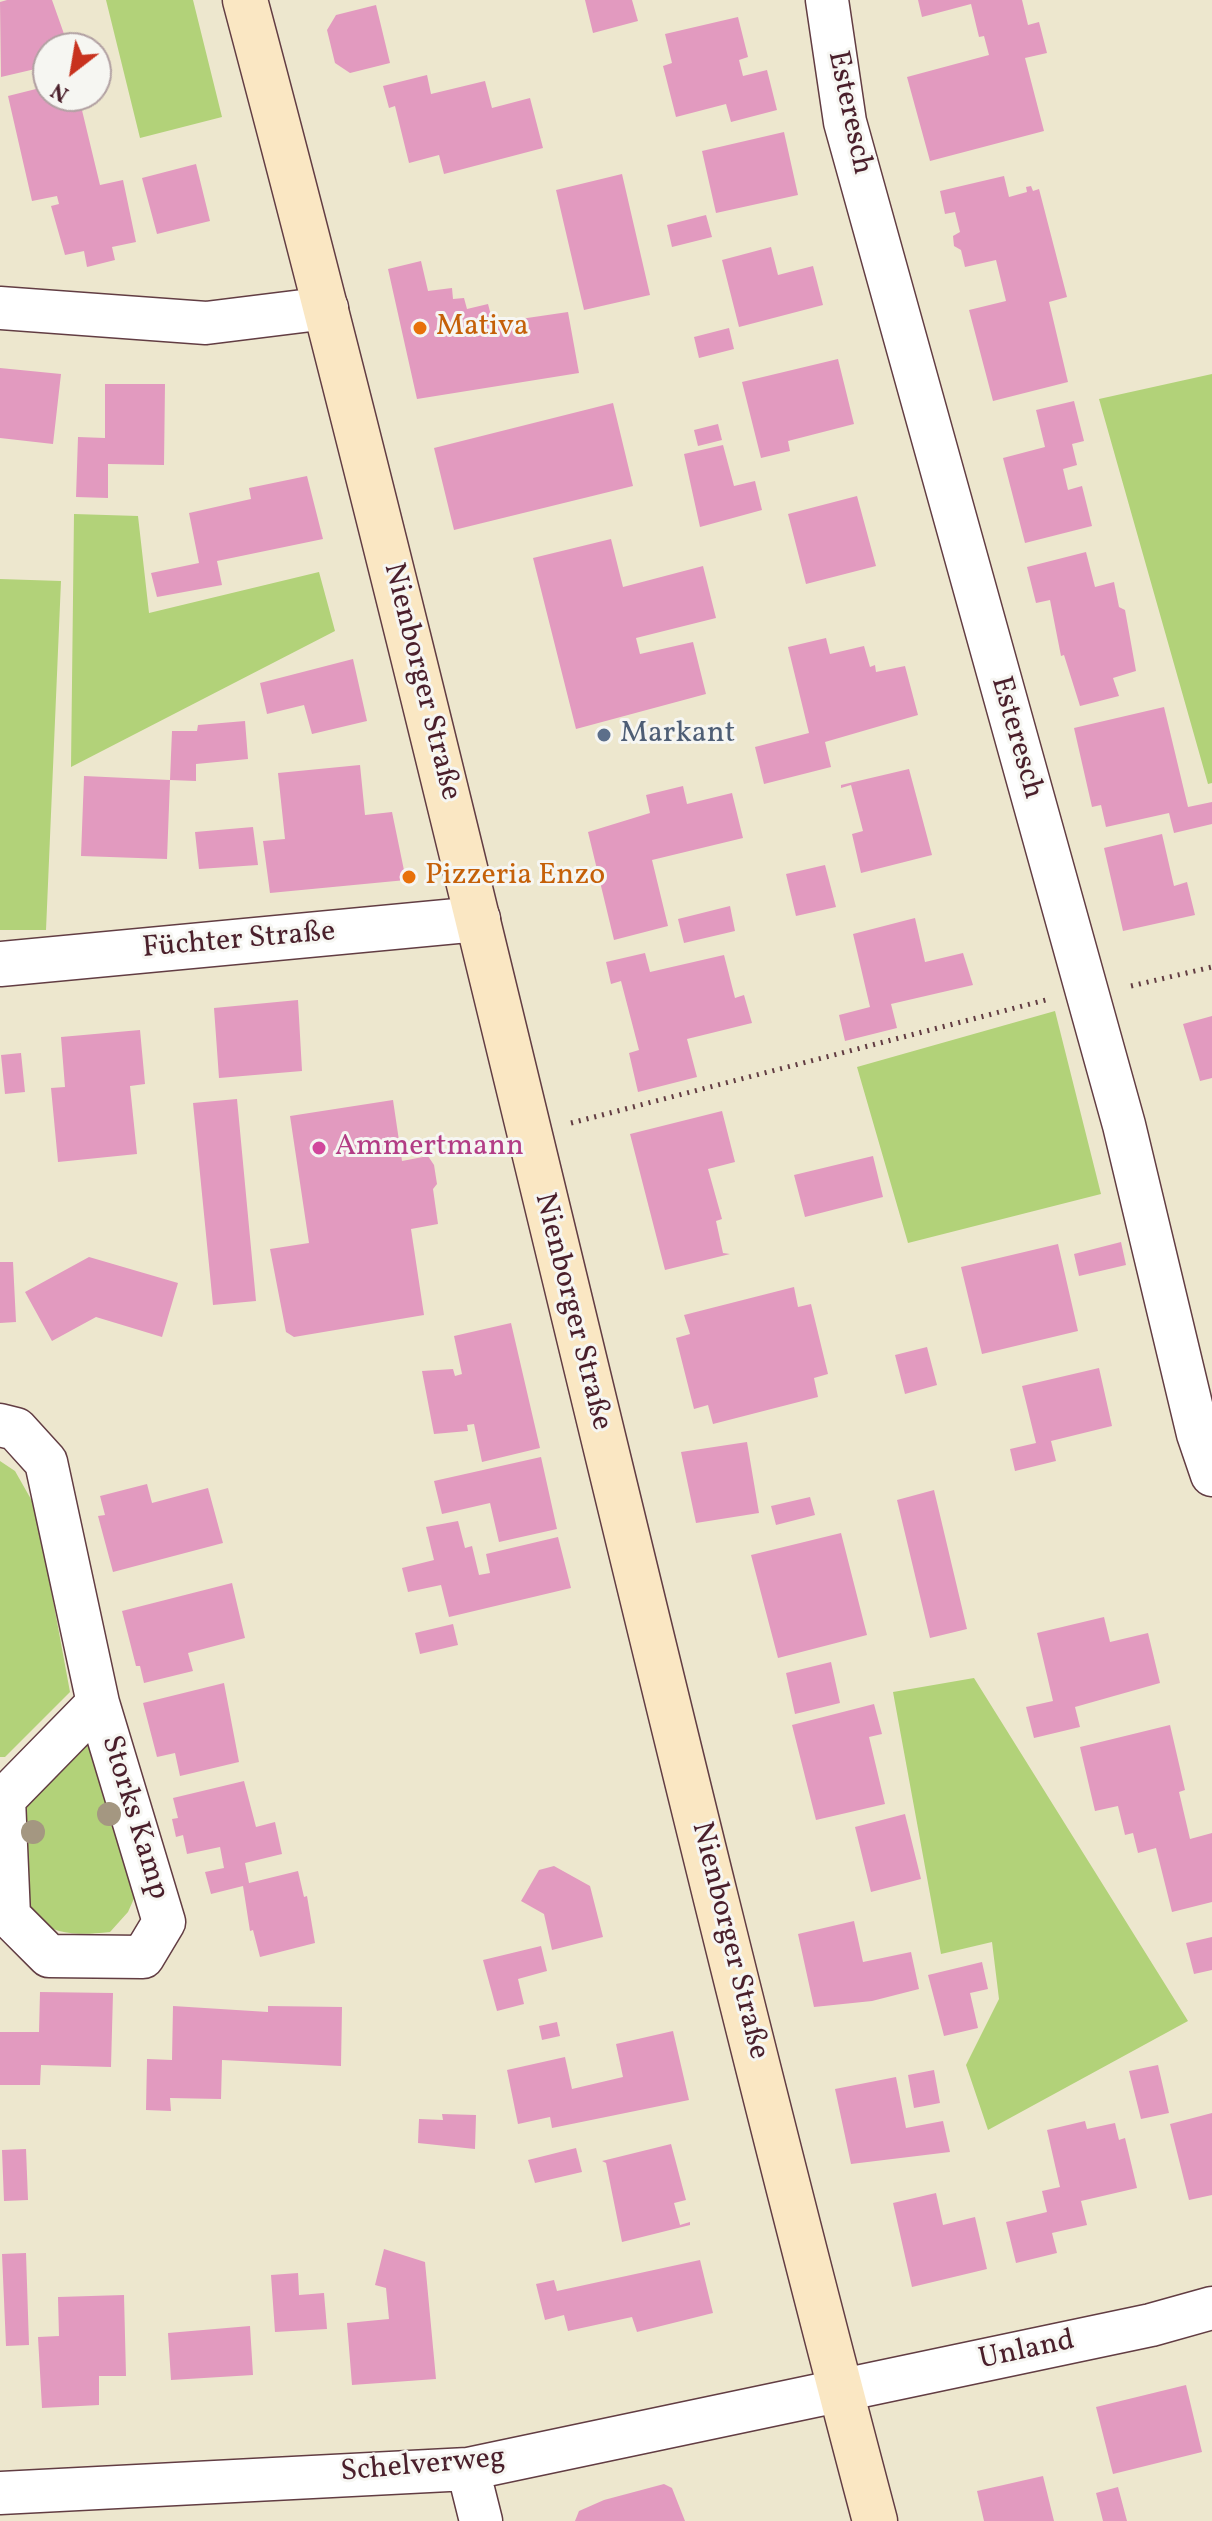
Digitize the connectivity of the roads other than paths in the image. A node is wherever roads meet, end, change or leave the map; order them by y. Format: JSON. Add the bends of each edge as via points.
{"nodes":[{"id":1,"x":245,"y":0,"type":"edge"},
{"id":2,"x":827,"y":0,"type":"edge"},
{"id":3,"x":0,"y":308,"type":"edge"},
{"id":4,"x":327,"y":308,"type":"junction"},
{"id":5,"x":478,"y":919,"type":"junction"},
{"id":6,"x":0,"y":964,"type":"edge"},
{"id":7,"x":0,"y":1425,"type":"edge"},
{"id":8,"x":1212,"y":1475,"type":"edge"},
{"id":9,"x":98,"y":1703,"type":"junction"},
{"id":10,"x":1212,"y":2308,"type":"edge"},
{"id":11,"x":840,"y":2391,"type":"junction"},
{"id":12,"x":468,"y":2469,"type":"junction"},
{"id":13,"x":0,"y":2493,"type":"edge"},
{"id":14,"x":481,"y":2521,"type":"edge"},
{"id":15,"x":875,"y":2521,"type":"edge"}],
"edges":[{"from":1,"to":4,"type":"main road","name":"Nienborger Straße"},
{"from":2,"to":8,"type":"street","name":"Esteresch","via":[[845,122],[1124,1125]]},
{"from":3,"to":4,"type":"street","via":[[206,323]]},
{"from":4,"to":5,"type":"main road","name":"Nienborger Straße"},
{"from":5,"to":6,"type":"street","name":"Füchter Straße"},
{"from":5,"to":11,"type":"main road","name":"Nienborger Straße"},
{"from":7,"to":9,"type":"street","name":"Storks Kamp","via":[[16,1429],[46,1462]]},
{"from":9,"to":9,"type":"street","name":"Storks Kamp","via":[[164,1922],[143,1957],[49,1956],[9,1916],[4,1799]]},
{"from":10,"to":11,"type":"street","name":"Unland"},
{"from":11,"to":12,"type":"street","name":"Schelverweg"},
{"from":11,"to":15,"type":"main road","name":"Nienborger Straße"},
{"from":12,"to":13,"type":"street","name":"Schelverweg"},
{"from":12,"to":14,"type":"street"}]}
